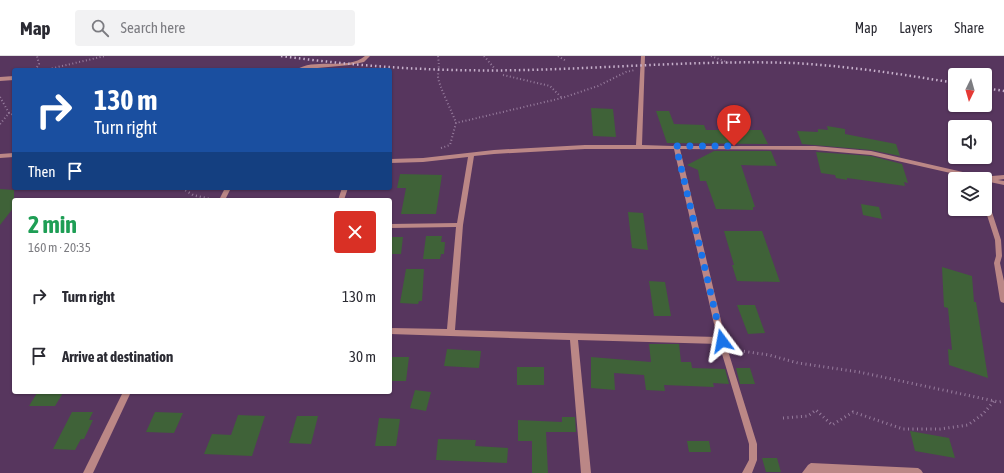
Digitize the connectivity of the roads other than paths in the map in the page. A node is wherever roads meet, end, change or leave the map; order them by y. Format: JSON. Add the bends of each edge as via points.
{"nodes":[{"id":1,"x":368,"y":56,"type":"edge"},
{"id":2,"x":642,"y":56,"type":"edge"},
{"id":3,"x":304,"y":68,"type":"edge"},
{"id":4,"x":12,"y":78,"type":"edge"},
{"id":5,"x":0,"y":79,"type":"edge"},
{"id":6,"x":639,"y":146,"type":"junction"},
{"id":7,"x":676,"y":146,"type":"junction"},
{"id":8,"x":12,"y":155,"type":"edge"},
{"id":9,"x":471,"y":155,"type":"junction"},
{"id":10,"x":0,"y":156,"type":"edge"},
{"id":11,"x":392,"y":161,"type":"edge"},
{"id":12,"x":954,"y":172,"type":"edge"},
{"id":13,"x":1004,"y":177,"type":"edge"},
{"id":14,"x":992,"y":178,"type":"edge"},
{"id":15,"x":992,"y":181,"type":"edge"},
{"id":16,"x":1004,"y":183,"type":"edge"},
{"id":17,"x":990,"y":216,"type":"edge"},
{"id":18,"x":460,"y":225,"type":"junction"},
{"id":19,"x":392,"y":226,"type":"edge"},
{"id":20,"x":1001,"y":264,"type":"edge"},
{"id":21,"x":1004,"y":300,"type":"edge"},
{"id":22,"x":392,"y":331,"type":"edge"},
{"id":23,"x":451,"y":332,"type":"junction"},
{"id":24,"x":574,"y":336,"type":"junction"},
{"id":25,"x":722,"y":341,"type":"junction"},
{"id":26,"x":126,"y":394,"type":"edge"},
{"id":27,"x":88,"y":473,"type":"edge"},
{"id":28,"x":586,"y":473,"type":"edge"},
{"id":29,"x":747,"y":473,"type":"edge"},
{"id":30,"x":807,"y":473,"type":"edge"},
{"id":31,"x":918,"y":473,"type":"edge"}],
"edges":[{"from":1,"to":3,"type":"street","via":[[356,63]]},
{"from":2,"to":6,"type":"street"},
{"from":4,"to":5,"type":"street"},
{"from":6,"to":7,"type":"street"},
{"from":6,"to":9,"type":"street","via":[[530,149]]},
{"from":7,"to":12,"type":"street","via":[[815,148],[872,153]]},
{"from":7,"to":25,"type":"street"},
{"from":8,"to":10,"type":"street"},
{"from":9,"to":11,"type":"street"},
{"from":9,"to":18,"type":"street"},
{"from":13,"to":14,"type":"street"},
{"from":15,"to":16,"type":"street"},
{"from":17,"to":20,"type":"street","via":[[998,240]]},
{"from":18,"to":19,"type":"street"},
{"from":18,"to":23,"type":"street"},
{"from":20,"to":21,"type":"street"},
{"from":22,"to":23,"type":"street"},
{"from":23,"to":24,"type":"street"},
{"from":24,"to":25,"type":"street"},
{"from":24,"to":28,"type":"street"},
{"from":25,"to":29,"type":"street","via":[[753,444],[753,460]]},
{"from":26,"to":27,"type":"street"},
{"from":30,"to":31,"type":"street","via":[[811,468]]}]}
